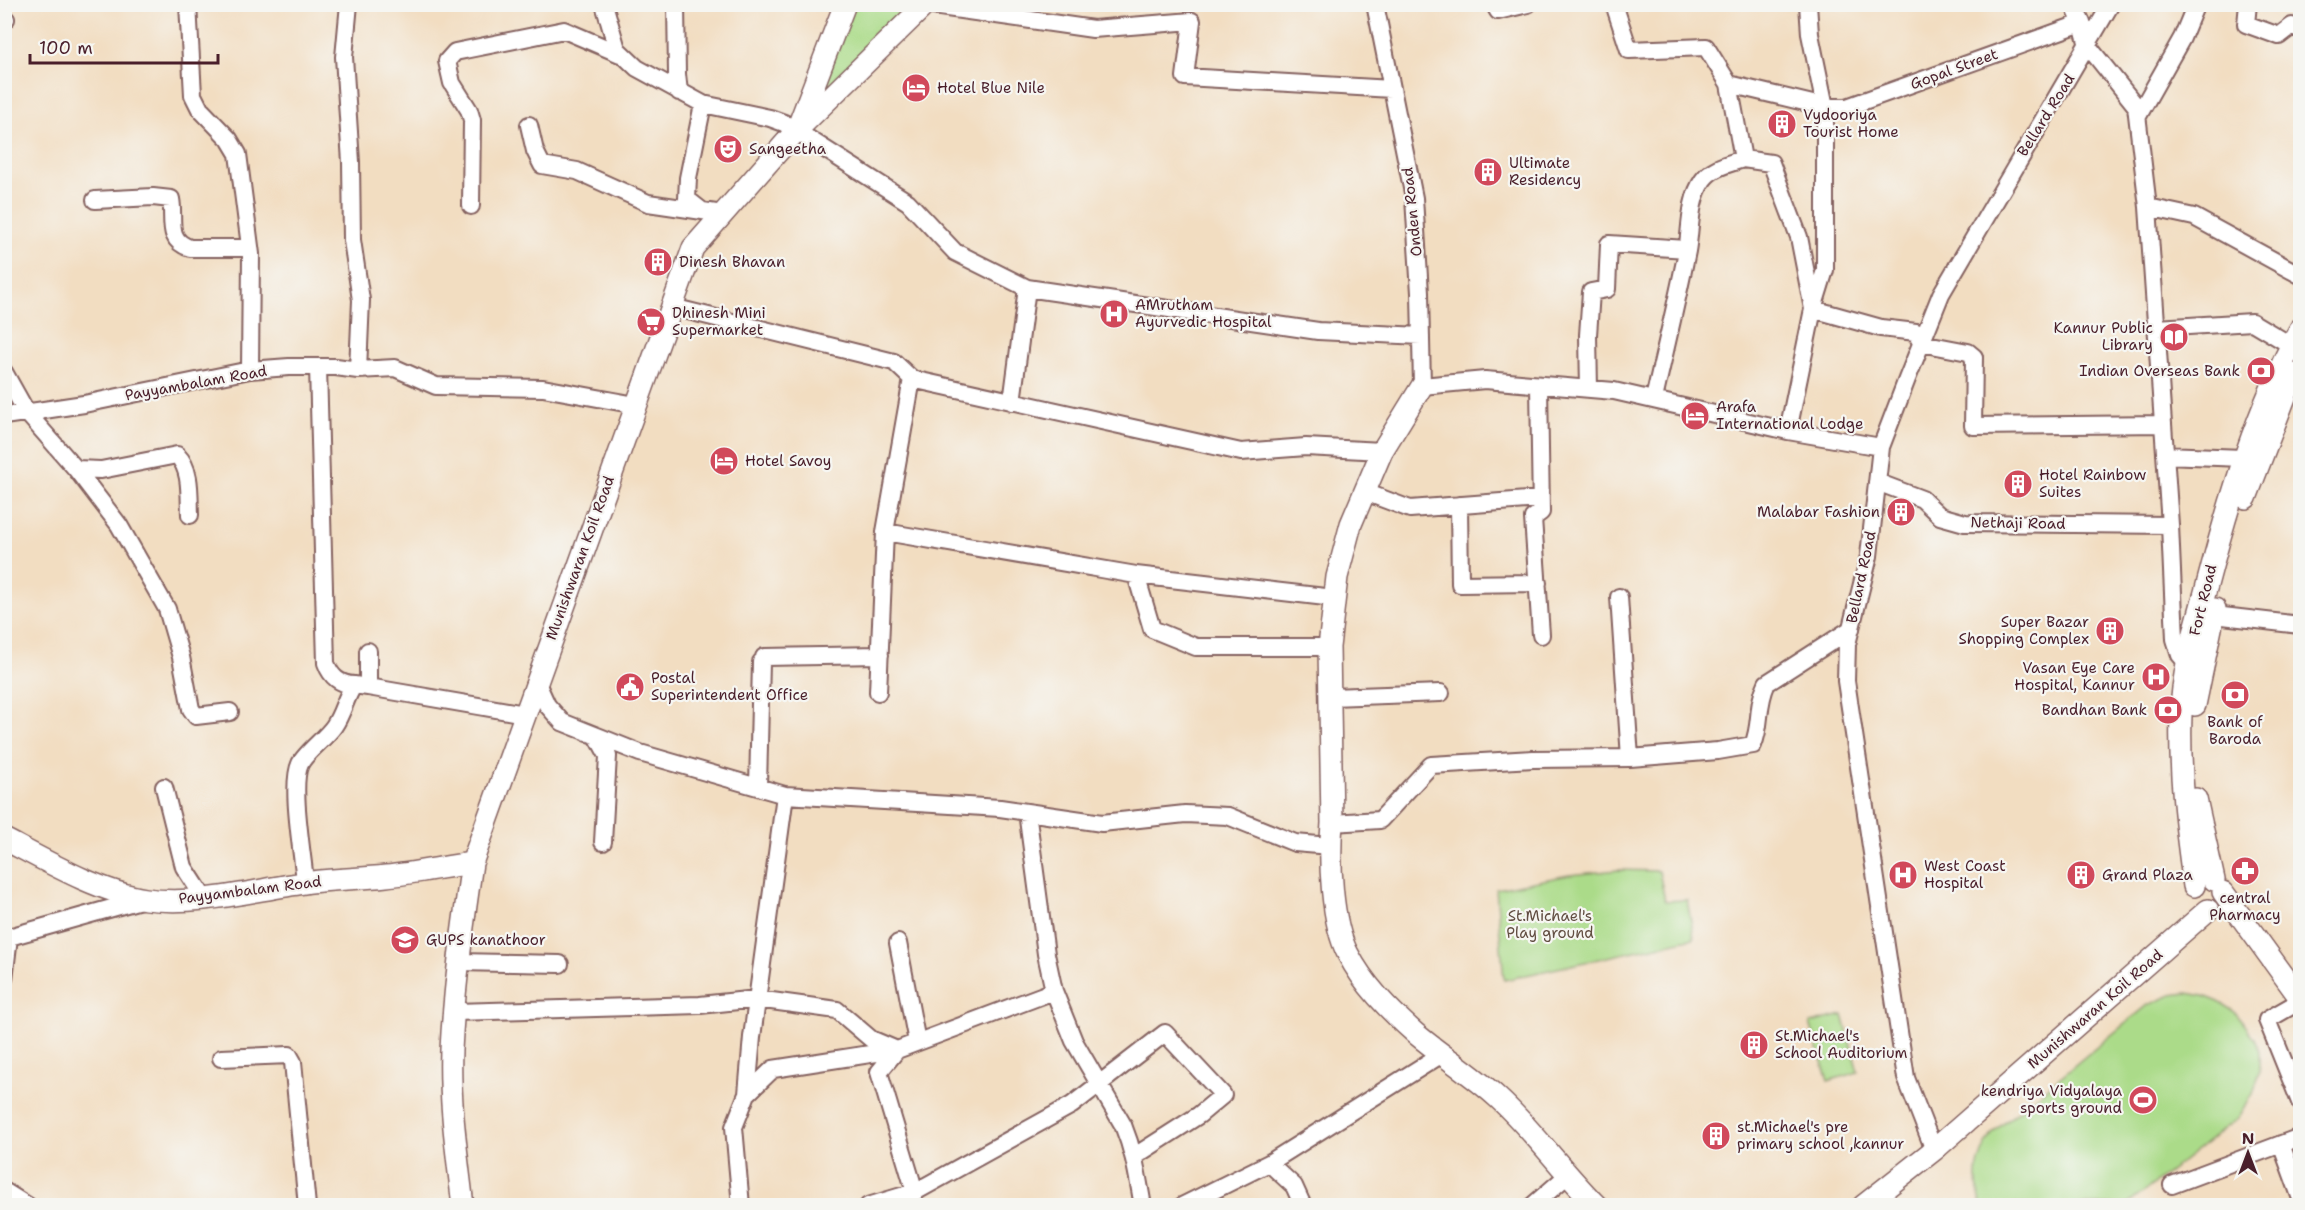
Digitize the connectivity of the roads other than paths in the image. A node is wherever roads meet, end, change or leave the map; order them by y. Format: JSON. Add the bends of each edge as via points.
{"nodes":[{"id":1,"x":188,"y":4,"type":"edge"},
{"id":2,"x":349,"y":4,"type":"edge"},
{"id":3,"x":604,"y":4,"type":"edge"},
{"id":4,"x":676,"y":4,"type":"edge"},
{"id":5,"x":845,"y":4,"type":"edge"},
{"id":6,"x":1494,"y":4,"type":"edge"},
{"id":7,"x":1528,"y":4,"type":"edge"},
{"id":8,"x":1614,"y":4,"type":"edge"},
{"id":9,"x":1808,"y":4,"type":"edge"},
{"id":10,"x":2073,"y":4,"type":"edge"},
{"id":11,"x":2111,"y":4,"type":"edge"},
{"id":12,"x":2196,"y":4,"type":"edge"},
{"id":13,"x":2248,"y":4,"type":"edge"},
{"id":14,"x":926,"y":5,"type":"edge"},
{"id":15,"x":1380,"y":5,"type":"edge"},
{"id":16,"x":2082,"y":23,"type":"junction"},
{"id":17,"x":2301,"y":29,"type":"edge"},
{"id":18,"x":2088,"y":46,"type":"junction"},
{"id":19,"x":620,"y":54,"type":"junction"},
{"id":20,"x":1729,"y":84,"type":"junction"},
{"id":21,"x":1392,"y":89,"type":"junction"},
{"id":22,"x":679,"y":92,"type":"junction"},
{"id":23,"x":703,"y":104,"type":"junction"},
{"id":24,"x":1825,"y":107,"type":"junction"},
{"id":25,"x":2138,"y":116,"type":"junction"},
{"id":26,"x":529,"y":125,"type":"dead end"},
{"id":27,"x":796,"y":130,"type":"junction"},
{"id":28,"x":1743,"y":159,"type":"junction"},
{"id":29,"x":95,"y":200,"type":"dead end"},
{"id":30,"x":471,"y":206,"type":"dead end"},
{"id":31,"x":2148,"y":207,"type":"junction"},
{"id":32,"x":701,"y":210,"type":"junction"},
{"id":33,"x":723,"y":214,"type":"junction"},
{"id":34,"x":250,"y":248,"type":"junction"},
{"id":35,"x":1687,"y":249,"type":"junction"},
{"id":36,"x":2301,"y":275,"type":"edge"},
{"id":37,"x":1027,"y":288,"type":"junction"},
{"id":38,"x":672,"y":306,"type":"junction"},
{"id":39,"x":1813,"y":309,"type":"junction"},
{"id":40,"x":2157,"y":328,"type":"junction"},
{"id":41,"x":1421,"y":336,"type":"junction"},
{"id":42,"x":1921,"y":343,"type":"junction"},
{"id":43,"x":2298,"y":354,"type":"edge"},
{"id":44,"x":318,"y":367,"type":"junction"},
{"id":45,"x":250,"y":370,"type":"junction"},
{"id":46,"x":358,"y":370,"type":"junction"},
{"id":47,"x":4,"y":372,"type":"edge"},
{"id":48,"x":912,"y":379,"type":"junction"},
{"id":49,"x":1539,"y":385,"type":"junction"},
{"id":50,"x":1422,"y":386,"type":"junction"},
{"id":51,"x":1589,"y":389,"type":"junction"},
{"id":52,"x":1654,"y":399,"type":"junction"},
{"id":53,"x":1012,"y":402,"type":"junction"},
{"id":54,"x":636,"y":405,"type":"junction"},
{"id":55,"x":27,"y":412,"type":"junction"},
{"id":56,"x":4,"y":416,"type":"edge"},
{"id":57,"x":2163,"y":424,"type":"junction"},
{"id":58,"x":1788,"y":431,"type":"junction"},
{"id":59,"x":1881,"y":447,"type":"junction"},
{"id":60,"x":1382,"y":451,"type":"junction"},
{"id":61,"x":2165,"y":455,"type":"junction"},
{"id":62,"x":2251,"y":460,"type":"junction"},
{"id":63,"x":76,"y":469,"type":"junction"},
{"id":64,"x":1877,"y":482,"type":"junction"},
{"id":65,"x":1365,"y":492,"type":"junction"},
{"id":66,"x":1540,"y":499,"type":"junction"},
{"id":67,"x":1459,"y":505,"type":"junction"},
{"id":68,"x":190,"y":516,"type":"dead end"},
{"id":69,"x":2170,"y":525,"type":"junction"},
{"id":70,"x":885,"y":532,"type":"junction"},
{"id":71,"x":1136,"y":575,"type":"junction"},
{"id":72,"x":1538,"y":583,"type":"junction"},
{"id":73,"x":1619,"y":597,"type":"dead end"},
{"id":74,"x":1334,"y":598,"type":"junction"},
{"id":75,"x":2206,"y":613,"type":"junction"},
{"id":76,"x":2301,"y":625,"type":"edge"},
{"id":77,"x":1851,"y":629,"type":"junction"},
{"id":78,"x":1541,"y":635,"type":"dead end"},
{"id":79,"x":1329,"y":647,"type":"junction"},
{"id":80,"x":368,"y":651,"type":"dead end"},
{"id":81,"x":880,"y":655,"type":"junction"},
{"id":82,"x":2187,"y":663,"type":"junction"},
{"id":83,"x":536,"y":681,"type":"junction"},
{"id":84,"x":361,"y":686,"type":"junction"},
{"id":85,"x":878,"y":692,"type":"dead end"},
{"id":86,"x":1441,"y":693,"type":"dead end"},
{"id":87,"x":1331,"y":697,"type":"junction"},
{"id":88,"x":230,"y":712,"type":"dead end"},
{"id":89,"x":525,"y":714,"type":"junction"},
{"id":90,"x":597,"y":736,"type":"junction"},
{"id":91,"x":1630,"y":758,"type":"junction"},
{"id":92,"x":164,"y":787,"type":"dead end"},
{"id":93,"x":758,"y":787,"type":"junction"},
{"id":94,"x":785,"y":795,"type":"junction"},
{"id":95,"x":1027,"y":812,"type":"junction"},
{"id":96,"x":1332,"y":824,"type":"junction"},
{"id":97,"x":4,"y":838,"type":"edge"},
{"id":98,"x":603,"y":842,"type":"dead end"},
{"id":99,"x":1330,"y":846,"type":"junction"},
{"id":100,"x":472,"y":863,"type":"junction"},
{"id":101,"x":305,"y":882,"type":"junction"},
{"id":102,"x":2209,"y":896,"type":"junction"},
{"id":103,"x":146,"y":898,"type":"junction"},
{"id":104,"x":204,"y":898,"type":"junction"},
{"id":105,"x":7,"y":934,"type":"edge"},
{"id":106,"x":898,"y":943,"type":"dead end"},
{"id":107,"x":459,"y":962,"type":"junction"},
{"id":108,"x":560,"y":964,"type":"dead end"},
{"id":109,"x":4,"y":980,"type":"edge"},
{"id":110,"x":1054,"y":991,"type":"junction"},
{"id":111,"x":757,"y":999,"type":"junction"},
{"id":112,"x":2301,"y":1000,"type":"edge"},
{"id":113,"x":455,"y":1012,"type":"junction"},
{"id":114,"x":917,"y":1042,"type":"junction"},
{"id":115,"x":897,"y":1050,"type":"junction"},
{"id":116,"x":1442,"y":1054,"type":"junction"},
{"id":117,"x":221,"y":1058,"type":"dead end"},
{"id":118,"x":1099,"y":1086,"type":"junction"},
{"id":119,"x":747,"y":1094,"type":"junction"},
{"id":120,"x":2301,"y":1102,"type":"edge"},
{"id":121,"x":2301,"y":1137,"type":"edge"},
{"id":122,"x":2281,"y":1144,"type":"junction"},
{"id":123,"x":1934,"y":1150,"type":"junction"},
{"id":124,"x":1135,"y":1156,"type":"junction"},
{"id":125,"x":1269,"y":1163,"type":"junction"},
{"id":126,"x":1569,"y":1174,"type":"junction"},
{"id":127,"x":2172,"y":1185,"type":"dead end"},
{"id":128,"x":4,"y":1191,"type":"edge"},
{"id":129,"x":2301,"y":1196,"type":"edge"},
{"id":130,"x":910,"y":1197,"type":"edge"},
{"id":131,"x":28,"y":1206,"type":"edge"},
{"id":132,"x":307,"y":1206,"type":"edge"},
{"id":133,"x":463,"y":1206,"type":"edge"},
{"id":134,"x":741,"y":1206,"type":"edge"},
{"id":135,"x":868,"y":1206,"type":"edge"},
{"id":136,"x":1143,"y":1206,"type":"edge"},
{"id":137,"x":1182,"y":1206,"type":"edge"},
{"id":138,"x":1304,"y":1206,"type":"edge"},
{"id":139,"x":1532,"y":1206,"type":"edge"},
{"id":140,"x":1597,"y":1206,"type":"edge"},
{"id":141,"x":1863,"y":1206,"type":"edge"}],
"edges":[{"from":1,"to":34,"type":"street","via":[[193,95],[238,154]]},
{"from":2,"to":46,"type":"street","via":[[344,57],[352,240],[361,300]]},
{"from":3,"to":19,"type":"street"},
{"from":4,"to":22,"type":"street"},
{"from":5,"to":27,"type":"main road"},
{"from":6,"to":7,"type":"street","via":[[1498,11]]},
{"from":8,"to":20,"type":"street","via":[[1629,50],[1706,47]]},
{"from":9,"to":24,"type":"street"},
{"from":10,"to":16,"type":"street"},
{"from":11,"to":18,"type":"street","name":"Bellard Road"},
{"from":12,"to":25,"type":"street","via":[[2182,38]]},
{"from":13,"to":17,"type":"street","via":[[2246,24],[2279,36],[2292,26]]},
{"from":14,"to":21,"type":"street","via":[[1092,30],[1192,21],[1185,77]]},
{"from":14,"to":27,"type":"main road","name":"Munishwaran Koil Road"},
{"from":15,"to":21,"type":"street","name":"Onden Road"},
{"from":16,"to":18,"type":"street"},
{"from":16,"to":24,"type":"street","name":"Gopal Street","via":[[1847,107]]},
{"from":18,"to":25,"type":"street","via":[[2128,93]]},
{"from":18,"to":42,"type":"street","name":"Bellard Road","via":[[1941,294]]},
{"from":19,"to":22,"type":"street"},
{"from":19,"to":30,"type":"street","via":[[564,30],[455,52],[447,61],[452,83],[472,120]]},
{"from":20,"to":24,"type":"street","name":"Gopal Street"},
{"from":20,"to":28,"type":"street"},
{"from":21,"to":41,"type":"street","name":"Onden Road","via":[[1414,198]]},
{"from":22,"to":23,"type":"street"},
{"from":23,"to":27,"type":"street","via":[[770,118]]},
{"from":23,"to":32,"type":"street","via":[[687,199]]},
{"from":24,"to":39,"type":"street","via":[[1826,270]]},
{"from":25,"to":31,"type":"street"},
{"from":26,"to":32,"type":"street","via":[[534,152],[543,165],[577,171],[648,203]]},
{"from":27,"to":33,"type":"main road","name":"Munishwaran Koil Road"},
{"from":27,"to":37,"type":"street","via":[[908,201],[955,252]]},
{"from":28,"to":35,"type":"street","via":[[1718,168],[1703,180],[1692,209]]},
{"from":28,"to":39,"type":"street","via":[[1771,163],[1799,237]]},
{"from":29,"to":34,"type":"street","via":[[171,199],[173,230],[182,246]]},
{"from":31,"to":36,"type":"street","via":[[2194,218]]},
{"from":31,"to":40,"type":"street"},
{"from":32,"to":33,"type":"street"},
{"from":33,"to":38,"type":"main road","name":"Munishwaran Koil Road","via":[[693,248]]},
{"from":34,"to":45,"type":"street"},
{"from":35,"to":51,"type":"street","via":[[1609,244],[1607,289],[1592,292]]},
{"from":35,"to":52,"type":"street"},
{"from":37,"to":41,"type":"street","via":[[1318,331]]},
{"from":37,"to":53,"type":"street"},
{"from":38,"to":48,"type":"street","via":[[894,362]]},
{"from":38,"to":54,"type":"main road","name":"Munishwaran Koil Road"},
{"from":39,"to":42,"type":"street","via":[[1881,328],[1916,332]]},
{"from":39,"to":58,"type":"street"},
{"from":40,"to":43,"type":"street","via":[[2252,322]]},
{"from":40,"to":57,"type":"street"},
{"from":41,"to":50,"type":"street","name":"Onden Road"},
{"from":42,"to":57,"type":"street","via":[[1968,352],[1974,357],[1973,426]]},
{"from":42,"to":59,"type":"street","name":"Bellard Road"},
{"from":43,"to":62,"type":"main road","name":"Fort Road"},
{"from":44,"to":45,"type":"street","name":"Payyambalam Road"},
{"from":44,"to":46,"type":"street","name":"Payyambalam Road"},
{"from":44,"to":84,"type":"street","via":[[326,663],[335,679]]},
{"from":45,"to":55,"type":"street","name":"Payyambalam Road"},
{"from":46,"to":54,"type":"street","name":"Payyambalam Road","via":[[395,368],[436,386],[543,388]]},
{"from":47,"to":55,"type":"street"},
{"from":48,"to":53,"type":"street"},
{"from":48,"to":70,"type":"street"},
{"from":49,"to":50,"type":"street","via":[[1485,380]]},
{"from":49,"to":51,"type":"street"},
{"from":49,"to":66,"type":"street"},
{"from":50,"to":60,"type":"main road"},
{"from":51,"to":52,"type":"street"},
{"from":52,"to":58,"type":"street"},
{"from":53,"to":60,"type":"street","via":[[1241,452],[1306,447]]},
{"from":54,"to":83,"type":"main road","name":"Munishwaran Koil Road"},
{"from":55,"to":56,"type":"street","name":"Payyambalam Road"},
{"from":55,"to":63,"type":"street"},
{"from":57,"to":61,"type":"street"},
{"from":58,"to":59,"type":"street"},
{"from":59,"to":64,"type":"street","name":"Bellard Road"},
{"from":60,"to":65,"type":"main road"},
{"from":61,"to":62,"type":"street"},
{"from":61,"to":69,"type":"street"},
{"from":62,"to":75,"type":"main road","name":"Fort Road"},
{"from":63,"to":68,"type":"street","via":[[101,470],[177,455],[188,478]]},
{"from":63,"to":88,"type":"street","via":[[119,525],[167,609],[191,709],[196,716]]},
{"from":64,"to":69,"type":"street","name":"Nethaji Road","via":[[1922,499],[1940,516],[1965,523]]},
{"from":64,"to":77,"type":"street","name":"Bellard Road","via":[[1869,556]]},
{"from":65,"to":67,"type":"street","via":[[1410,509]]},
{"from":65,"to":74,"type":"main road","via":[[1352,524]]},
{"from":66,"to":67,"type":"street"},
{"from":66,"to":72,"type":"street","via":[[1540,512],[1533,518]]},
{"from":67,"to":72,"type":"street","via":[[1460,584]]},
{"from":69,"to":82,"type":"street","via":[[2175,639]]},
{"from":70,"to":71,"type":"street"},
{"from":70,"to":81,"type":"street"},
{"from":71,"to":74,"type":"street"},
{"from":71,"to":79,"type":"street","via":[[1152,629],[1196,647]]},
{"from":72,"to":78,"type":"street"},
{"from":73,"to":91,"type":"street"},
{"from":74,"to":79,"type":"main road"},
{"from":75,"to":76,"type":"street"},
{"from":75,"to":82,"type":"main road","name":"Fort Road"},
{"from":75,"to":102,"type":"main road","name":"Fort Road","via":[[2193,750],[2194,791],[2206,839]]},
{"from":77,"to":91,"type":"street","via":[[1767,683],[1760,696],[1753,745]]},
{"from":77,"to":123,"type":"street","name":"Bellard Road","via":[[1846,681],[1906,1078]]},
{"from":79,"to":87,"type":"main road"},
{"from":80,"to":84,"type":"street"},
{"from":81,"to":85,"type":"street"},
{"from":81,"to":93,"type":"street","via":[[763,659]]},
{"from":82,"to":102,"type":"main road","name":"Fort Road","via":[[2181,712],[2184,814],[2190,860]]},
{"from":83,"to":89,"type":"main road","name":"Munishwaran Koil Road"},
{"from":83,"to":90,"type":"street","via":[[547,705],[561,722]]},
{"from":84,"to":89,"type":"street"},
{"from":84,"to":101,"type":"street","via":[[348,694],[334,727],[300,764],[298,829]]},
{"from":86,"to":87,"type":"street"},
{"from":87,"to":96,"type":"main road"},
{"from":89,"to":100,"type":"main road","name":"Munishwaran Koil Road"},
{"from":90,"to":93,"type":"street","via":[[640,753]]},
{"from":90,"to":98,"type":"street","via":[[608,756]]},
{"from":91,"to":96,"type":"street","via":[[1431,765],[1380,820]]},
{"from":92,"to":104,"type":"street","via":[[184,867]]},
{"from":93,"to":94,"type":"street"},
{"from":94,"to":95,"type":"street"},
{"from":94,"to":111,"type":"street"},
{"from":95,"to":99,"type":"street","via":[[1102,823],[1185,814],[1228,816],[1296,843]]},
{"from":95,"to":110,"type":"street"},
{"from":96,"to":99,"type":"main road"},
{"from":97,"to":103,"type":"main road","name":"Payyambalam Road","via":[[64,871]]},
{"from":99,"to":116,"type":"main road","via":[[1337,916],[1347,952],[1383,1004]]},
{"from":100,"to":101,"type":"main road","name":"Payyambalam Road","via":[[387,876]]},
{"from":100,"to":107,"type":"main road","name":"Munishwaran Koil Road"},
{"from":101,"to":104,"type":"main road","name":"Payyambalam Road"},
{"from":102,"to":112,"type":"main road","via":[[2245,923]]},
{"from":102,"to":123,"type":"main road","name":"Munishwaran Koil Road","via":[[2189,926]]},
{"from":103,"to":104,"type":"main road","name":"Payyambalam Road"},
{"from":103,"to":105,"type":"street"},
{"from":105,"to":109,"type":"street"},
{"from":106,"to":114,"type":"street"},
{"from":107,"to":108,"type":"street"},
{"from":107,"to":113,"type":"main road","name":"Munishwaran Koil Road"},
{"from":110,"to":114,"type":"street"},
{"from":110,"to":118,"type":"street","via":[[1074,1041]]},
{"from":111,"to":113,"type":"street","via":[[700,1005]]},
{"from":111,"to":115,"type":"street","via":[[837,1010],[871,1039]]},
{"from":111,"to":119,"type":"street"},
{"from":112,"to":120,"type":"street","via":[[2267,1020]]},
{"from":113,"to":133,"type":"main road","name":"Munishwaran Koil Road","via":[[452,1107]]},
{"from":114,"to":115,"type":"street"},
{"from":115,"to":119,"type":"street","via":[[773,1069]]},
{"from":115,"to":130,"type":"street","via":[[879,1072]]},
{"from":116,"to":125,"type":"street"},
{"from":116,"to":126,"type":"main road","via":[[1498,1098]]},
{"from":117,"to":132,"type":"street","via":[[289,1055],[293,1062]]},
{"from":118,"to":124,"type":"street","via":[[1123,1125]]},
{"from":118,"to":124,"type":"street","via":[[1165,1033],[1223,1095]]},
{"from":118,"to":130,"type":"street"},
{"from":119,"to":134,"type":"street","via":[[734,1127]]},
{"from":121,"to":122,"type":"street"},
{"from":122,"to":127,"type":"street"},
{"from":122,"to":129,"type":"street"},
{"from":123,"to":141,"type":"main road","name":"Munishwaran Koil Road"},
{"from":124,"to":136,"type":"street"},
{"from":125,"to":137,"type":"street"},
{"from":125,"to":138,"type":"street","via":[[1294,1186]]},
{"from":126,"to":139,"type":"street"},
{"from":126,"to":140,"type":"main road"},
{"from":128,"to":131,"type":"street"},
{"from":130,"to":135,"type":"street"}]}
